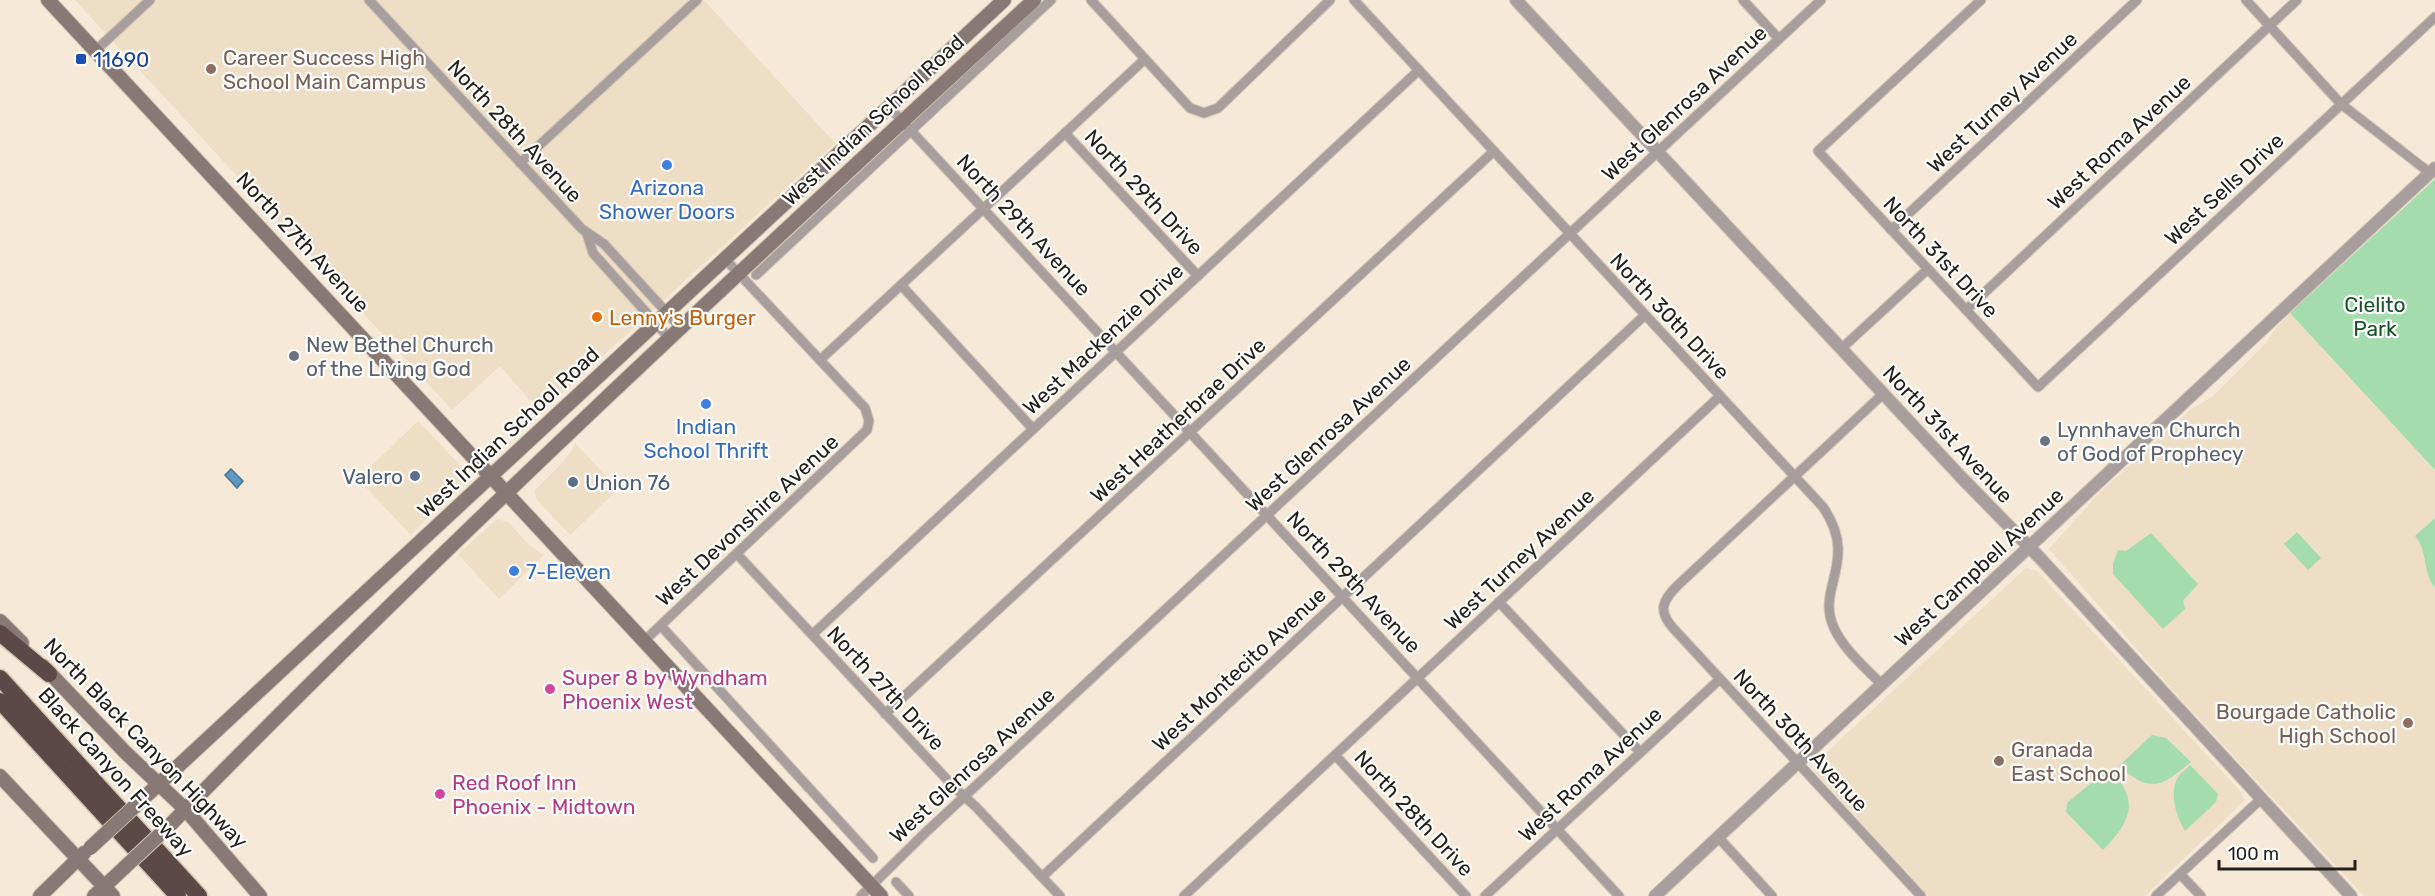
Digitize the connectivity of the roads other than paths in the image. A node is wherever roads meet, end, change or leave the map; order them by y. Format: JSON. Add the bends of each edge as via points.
{"nodes":[{"id":1,"x":48,"y":0,"type":"edge"},
{"id":2,"x":150,"y":0,"type":"edge"},
{"id":3,"x":369,"y":0,"type":"edge"},
{"id":4,"x":697,"y":0,"type":"edge"},
{"id":5,"x":1004,"y":0,"type":"edge"},
{"id":6,"x":1034,"y":0,"type":"edge"},
{"id":7,"x":1051,"y":0,"type":"edge"},
{"id":8,"x":1090,"y":0,"type":"edge"},
{"id":9,"x":1330,"y":0,"type":"edge"},
{"id":10,"x":1354,"y":0,"type":"edge"},
{"id":11,"x":1516,"y":0,"type":"edge"},
{"id":12,"x":1743,"y":0,"type":"edge"},
{"id":13,"x":1821,"y":0,"type":"edge"},
{"id":14,"x":1981,"y":0,"type":"edge"},
{"id":15,"x":2137,"y":0,"type":"edge"},
{"id":16,"x":2246,"y":0,"type":"edge"},
{"id":17,"x":2297,"y":0,"type":"edge"},
{"id":18,"x":2435,"y":17,"type":"edge"},
{"id":19,"x":2270,"y":26,"type":"junction"},
{"id":20,"x":1779,"y":39,"type":"junction"},
{"id":21,"x":95,"y":51,"type":"junction"},
{"id":22,"x":1145,"y":59,"type":"junction"},
{"id":23,"x":1419,"y":70,"type":"junction"},
{"id":24,"x":2341,"y":104,"type":"junction"},
{"id":25,"x":890,"y":108,"type":"junction"},
{"id":26,"x":907,"y":126,"type":"junction"},
{"id":27,"x":1065,"y":133,"type":"junction"},
{"id":28,"x":1494,"y":151,"type":"junction"},
{"id":29,"x":1657,"y":152,"type":"junction"},
{"id":30,"x":520,"y":163,"type":"junction"},
{"id":31,"x":2432,"y":170,"type":"edge"},
{"id":32,"x":983,"y":208,"type":"junction"},
{"id":33,"x":1891,"y":230,"type":"junction"},
{"id":34,"x":587,"y":234,"type":"junction"},
{"id":35,"x":1570,"y":234,"type":"junction"},
{"id":36,"x":726,"y":260,"type":"junction"},
{"id":37,"x":1928,"y":269,"type":"junction"},
{"id":38,"x":738,"y":273,"type":"junction"},
{"id":39,"x":756,"y":275,"type":"dead end"},
{"id":40,"x":1198,"y":276,"type":"junction"},
{"id":41,"x":901,"y":285,"type":"junction"},
{"id":42,"x":1966,"y":310,"type":"junction"},
{"id":43,"x":667,"y":314,"type":"junction"},
{"id":44,"x":1645,"y":315,"type":"junction"},
{"id":45,"x":656,"y":324,"type":"junction"},
{"id":46,"x":680,"y":327,"type":"junction"},
{"id":47,"x":669,"y":338,"type":"junction"},
{"id":48,"x":1842,"y":348,"type":"junction"},
{"id":49,"x":1116,"y":352,"type":"junction"},
{"id":50,"x":820,"y":360,"type":"junction"},
{"id":51,"x":2038,"y":387,"type":"joint"},
{"id":52,"x":1883,"y":394,"type":"junction"},
{"id":53,"x":1720,"y":396,"type":"junction"},
{"id":54,"x":1034,"y":429,"type":"junction"},
{"id":55,"x":1191,"y":432,"type":"junction"},
{"id":56,"x":491,"y":476,"type":"junction"},
{"id":57,"x":1796,"y":477,"type":"junction"},
{"id":58,"x":506,"y":492,"type":"junction"},
{"id":59,"x":1268,"y":515,"type":"junction"},
{"id":60,"x":2029,"y":547,"type":"junction"},
{"id":61,"x":737,"y":554,"type":"junction"},
{"id":62,"x":1343,"y":596,"type":"junction"},
{"id":63,"x":1499,"y":602,"type":"junction"},
{"id":64,"x":0,"y":621,"type":"edge"},
{"id":65,"x":661,"y":626,"type":"junction"},
{"id":66,"x":0,"y":633,"type":"edge"},
{"id":67,"x":813,"y":634,"type":"junction"},
{"id":68,"x":644,"y":642,"type":"junction"},
{"id":69,"x":50,"y":674,"type":"junction"},
{"id":70,"x":0,"y":678,"type":"edge"},
{"id":71,"x":1417,"y":678,"type":"junction"},
{"id":72,"x":1720,"y":679,"type":"junction"},
{"id":73,"x":1882,"y":685,"type":"junction"},
{"id":74,"x":0,"y":701,"type":"edge"},
{"id":75,"x":885,"y":714,"type":"junction"},
{"id":76,"x":0,"y":715,"type":"edge"},
{"id":77,"x":1640,"y":752,"type":"junction"},
{"id":78,"x":1335,"y":754,"type":"junction"},
{"id":79,"x":1799,"y":763,"type":"junction"},
{"id":80,"x":0,"y":776,"type":"edge"},
{"id":81,"x":158,"y":784,"type":"junction"},
{"id":82,"x":964,"y":797,"type":"junction"},
{"id":83,"x":2261,"y":799,"type":"junction"},
{"id":84,"x":185,"y":809,"type":"junction"},
{"id":85,"x":1557,"y":830,"type":"junction"},
{"id":86,"x":1719,"y":838,"type":"junction"},
{"id":87,"x":860,"y":843,"type":"junction"},
{"id":88,"x":844,"y":857,"type":"junction"},
{"id":89,"x":873,"y":858,"type":"dead end"},
{"id":90,"x":78,"y":859,"type":"junction"},
{"id":91,"x":2180,"y":874,"type":"junction"},
{"id":92,"x":1042,"y":877,"type":"junction"},
{"id":93,"x":896,"y":882,"type":"dead end"},
{"id":94,"x":871,"y":886,"type":"junction"},
{"id":95,"x":104,"y":893,"type":"edge"},
{"id":96,"x":40,"y":896,"type":"edge"},
{"id":97,"x":166,"y":896,"type":"edge"},
{"id":98,"x":178,"y":896,"type":"edge"},
{"id":99,"x":199,"y":896,"type":"edge"},
{"id":100,"x":260,"y":896,"type":"edge"},
{"id":101,"x":861,"y":896,"type":"edge"},
{"id":102,"x":881,"y":896,"type":"edge"},
{"id":103,"x":909,"y":896,"type":"edge"},
{"id":104,"x":1060,"y":896,"type":"edge"},
{"id":105,"x":1184,"y":896,"type":"edge"},
{"id":106,"x":1466,"y":896,"type":"edge"},
{"id":107,"x":1485,"y":896,"type":"edge"},
{"id":108,"x":1619,"y":896,"type":"edge"},
{"id":109,"x":1655,"y":896,"type":"edge"},
{"id":110,"x":1772,"y":896,"type":"edge"},
{"id":111,"x":1921,"y":896,"type":"edge"},
{"id":112,"x":2156,"y":896,"type":"edge"},
{"id":113,"x":2201,"y":896,"type":"edge"},
{"id":114,"x":2351,"y":896,"type":"edge"}],
"edges":[{"from":1,"to":21,"type":"main road","name":"North 27th Avenue"},
{"from":2,"to":21,"type":"street"},
{"from":3,"to":30,"type":"street","name":"North 28th Avenue"},
{"from":4,"to":30,"type":"street"},
{"from":5,"to":25,"type":"main road","name":"West Indian School Road"},
{"from":6,"to":26,"type":"main road","name":"West Indian School Road"},
{"from":7,"to":26,"type":"street","name":"West Indian School Road"},
{"from":8,"to":22,"type":"street"},
{"from":9,"to":22,"type":"street","via":[[1218,108],[1204,113],[1190,108]]},
{"from":10,"to":23,"type":"street","name":"North 30th Drive"},
{"from":11,"to":29,"type":"street","name":"North 31st Avenue"},
{"from":12,"to":20,"type":"street"},
{"from":13,"to":20,"type":"street","name":"West Glenrosa Avenue"},
{"from":14,"to":33,"type":"street","name":"North 31st Drive","via":[[1818,151]]},
{"from":15,"to":33,"type":"street","name":"West Turney Avenue"},
{"from":16,"to":19,"type":"street"},
{"from":17,"to":19,"type":"street","name":"West Roma Avenue"},
{"from":18,"to":24,"type":"street","name":"West Sells Drive"},
{"from":19,"to":24,"type":"street"},
{"from":19,"to":42,"type":"street","name":"West Roma Avenue"},
{"from":20,"to":29,"type":"street","name":"West Glenrosa Avenue"},
{"from":21,"to":56,"type":"main road","name":"North 27th Avenue"},
{"from":22,"to":27,"type":"street"},
{"from":23,"to":28,"type":"street","name":"North 30th Drive"},
{"from":23,"to":40,"type":"street","name":"West Mackenzie Drive"},
{"from":24,"to":31,"type":"street"},
{"from":24,"to":51,"type":"street","name":"West Sells Drive"},
{"from":25,"to":26,"type":"street","name":"North 29th Avenue"},
{"from":25,"to":36,"type":"main road","name":"West Indian School Road"},
{"from":26,"to":32,"type":"street","name":"North 29th Avenue"},
{"from":26,"to":38,"type":"main road","name":"West Indian School Road"},
{"from":26,"to":39,"type":"street","name":"West Indian School Road"},
{"from":27,"to":32,"type":"street"},
{"from":27,"to":40,"type":"street","name":"North 29th Drive"},
{"from":28,"to":35,"type":"street","name":"North 30th Drive"},
{"from":28,"to":55,"type":"street","name":"West Heatherbrae Drive"},
{"from":29,"to":35,"type":"street","name":"West Glenrosa Avenue"},
{"from":29,"to":48,"type":"street","name":"North 31st Avenue"},
{"from":30,"to":34,"type":"street","name":"North 28th Avenue"},
{"from":31,"to":60,"type":"street","name":"West Campbell Avenue"},
{"from":32,"to":41,"type":"street"},
{"from":32,"to":49,"type":"street","name":"North 29th Avenue"},
{"from":33,"to":37,"type":"street","name":"North 31st Drive"},
{"from":34,"to":43,"type":"street","name":"North 28th Avenue","via":[[604,244]]},
{"from":34,"to":45,"type":"street","name":"North 28th Avenue","via":[[593,254]]},
{"from":35,"to":44,"type":"street","name":"North 30th Drive"},
{"from":35,"to":59,"type":"street","name":"West Glenrosa Avenue"},
{"from":36,"to":38,"type":"street"},
{"from":36,"to":43,"type":"main road","name":"West Indian School Road"},
{"from":37,"to":42,"type":"street","name":"North 31st Drive"},
{"from":37,"to":48,"type":"street"},
{"from":38,"to":46,"type":"main road","name":"West Indian School Road"},
{"from":38,"to":50,"type":"street"},
{"from":40,"to":49,"type":"street","name":"West Mackenzie Drive"},
{"from":41,"to":50,"type":"street"},
{"from":41,"to":54,"type":"street"},
{"from":42,"to":51,"type":"street","name":"North 31st Drive"},
{"from":43,"to":45,"type":"main road","name":"West Indian School Road"},
{"from":43,"to":46,"type":"street","name":"North 28th Avenue"},
{"from":44,"to":53,"type":"street","name":"North 30th Drive"},
{"from":44,"to":62,"type":"street","name":"West Montecito Avenue"},
{"from":45,"to":47,"type":"street","name":"North 28th Avenue"},
{"from":45,"to":56,"type":"main road","name":"West Indian School Road"},
{"from":46,"to":47,"type":"main road","name":"West Indian School Road"},
{"from":47,"to":58,"type":"main road","name":"West Indian School Road"},
{"from":48,"to":52,"type":"street","name":"North 31st Avenue"},
{"from":49,"to":54,"type":"street","name":"West Mackenzie Drive"},
{"from":49,"to":55,"type":"street","name":"North 29th Avenue"},
{"from":50,"to":61,"type":"street","name":"West Devonshire Avenue","via":[[865,408],[869,421],[864,436]]},
{"from":52,"to":57,"type":"street"},
{"from":52,"to":60,"type":"street","name":"North 31st Avenue"},
{"from":53,"to":57,"type":"street","name":"North 30th Drive"},
{"from":53,"to":63,"type":"street","name":"West Turney Avenue"},
{"from":54,"to":67,"type":"street","name":"West Mackenzie Drive"},
{"from":55,"to":59,"type":"street","name":"North 29th Avenue"},
{"from":55,"to":75,"type":"street","name":"West Heatherbrae Drive"},
{"from":56,"to":58,"type":"main road","name":"North 27th Avenue"},
{"from":56,"to":81,"type":"main road","name":"West Indian School Road"},
{"from":57,"to":72,"type":"street","name":"North 30th Avenue","via":[[1662,604],[1668,622]]},
{"from":57,"to":73,"type":"street","name":"North 30th Drive","via":[[1824,507],[1838,535],[1840,557],[1829,606],[1833,627]]},
{"from":58,"to":68,"type":"main road","name":"North 27th Avenue"},
{"from":58,"to":84,"type":"main road","name":"West Indian School Road"},
{"from":59,"to":62,"type":"street","name":"North 29th Avenue"},
{"from":59,"to":82,"type":"street","name":"West Glenrosa Avenue"},
{"from":60,"to":73,"type":"street","name":"West Campbell Avenue"},
{"from":60,"to":83,"type":"street","name":"North 31st Avenue"},
{"from":61,"to":65,"type":"street","name":"West Devonshire Avenue"},
{"from":61,"to":67,"type":"street","name":"North 27th Drive"},
{"from":62,"to":71,"type":"street","name":"North 29th Avenue"},
{"from":62,"to":92,"type":"street","name":"West Montecito Avenue"},
{"from":63,"to":71,"type":"street","name":"West Turney Avenue"},
{"from":63,"to":77,"type":"street"},
{"from":64,"to":69,"type":"main road","name":"North Black Canyon Highway"},
{"from":65,"to":68,"type":"street","name":"West Devonshire Avenue"},
{"from":65,"to":87,"type":"street"},
{"from":66,"to":69,"type":"highway"},
{"from":67,"to":75,"type":"street","name":"North 27th Drive"},
{"from":68,"to":88,"type":"main road","name":"North 27th Avenue"},
{"from":69,"to":81,"type":"main road","name":"North Black Canyon Highway"},
{"from":70,"to":99,"type":"highway","name":"Black Canyon Freeway"},
{"from":71,"to":78,"type":"street","name":"West Turney Avenue"},
{"from":71,"to":85,"type":"street","name":"North 29th Avenue"},
{"from":72,"to":77,"type":"street","name":"West Roma Avenue"},
{"from":72,"to":79,"type":"street","name":"North 30th Avenue"},
{"from":73,"to":79,"type":"street","name":"West Campbell Avenue"},
{"from":74,"to":98,"type":"highway"},
{"from":75,"to":82,"type":"street","name":"North 27th Drive"},
{"from":76,"to":97,"type":"highway"},
{"from":77,"to":85,"type":"street","name":"West Roma Avenue"},
{"from":78,"to":105,"type":"street","name":"West Turney Avenue"},
{"from":78,"to":106,"type":"street","name":"North 28th Drive"},
{"from":79,"to":86,"type":"street","name":"West Campbell Avenue"},
{"from":79,"to":111,"type":"street","name":"North 30th Avenue"},
{"from":80,"to":90,"type":"main road"},
{"from":81,"to":84,"type":"main road","name":"North Black Canyon Highway"},
{"from":81,"to":90,"type":"main road","name":"West Indian School Road","bridge":true},
{"from":82,"to":92,"type":"street","name":"North 27th Drive"},
{"from":82,"to":94,"type":"street","name":"West Glenrosa Avenue"},
{"from":83,"to":91,"type":"street"},
{"from":83,"to":114,"type":"street","name":"North 31st Avenue"},
{"from":84,"to":95,"type":"main road","name":"West Indian School Road","bridge":true,"via":[[116,875]]},
{"from":84,"to":100,"type":"main road","name":"North Black Canyon Highway"},
{"from":85,"to":107,"type":"street","name":"West Roma Avenue"},
{"from":85,"to":108,"type":"street","name":"North 29th Avenue"},
{"from":86,"to":109,"type":"street","name":"West Campbell Avenue"},
{"from":86,"to":110,"type":"street"},
{"from":87,"to":88,"type":"street"},
{"from":87,"to":89,"type":"street"},
{"from":88,"to":94,"type":"main road","name":"North 27th Avenue"},
{"from":90,"to":95,"type":"main road"},
{"from":90,"to":96,"type":"main road","name":"West Indian School Road"},
{"from":91,"to":112,"type":"street"},
{"from":91,"to":113,"type":"street"},
{"from":92,"to":104,"type":"street","name":"North 27th Drive"},
{"from":93,"to":103,"type":"street"},
{"from":94,"to":101,"type":"street","name":"West Glenrosa Avenue"},
{"from":94,"to":102,"type":"main road","name":"North 27th Avenue"}]}
